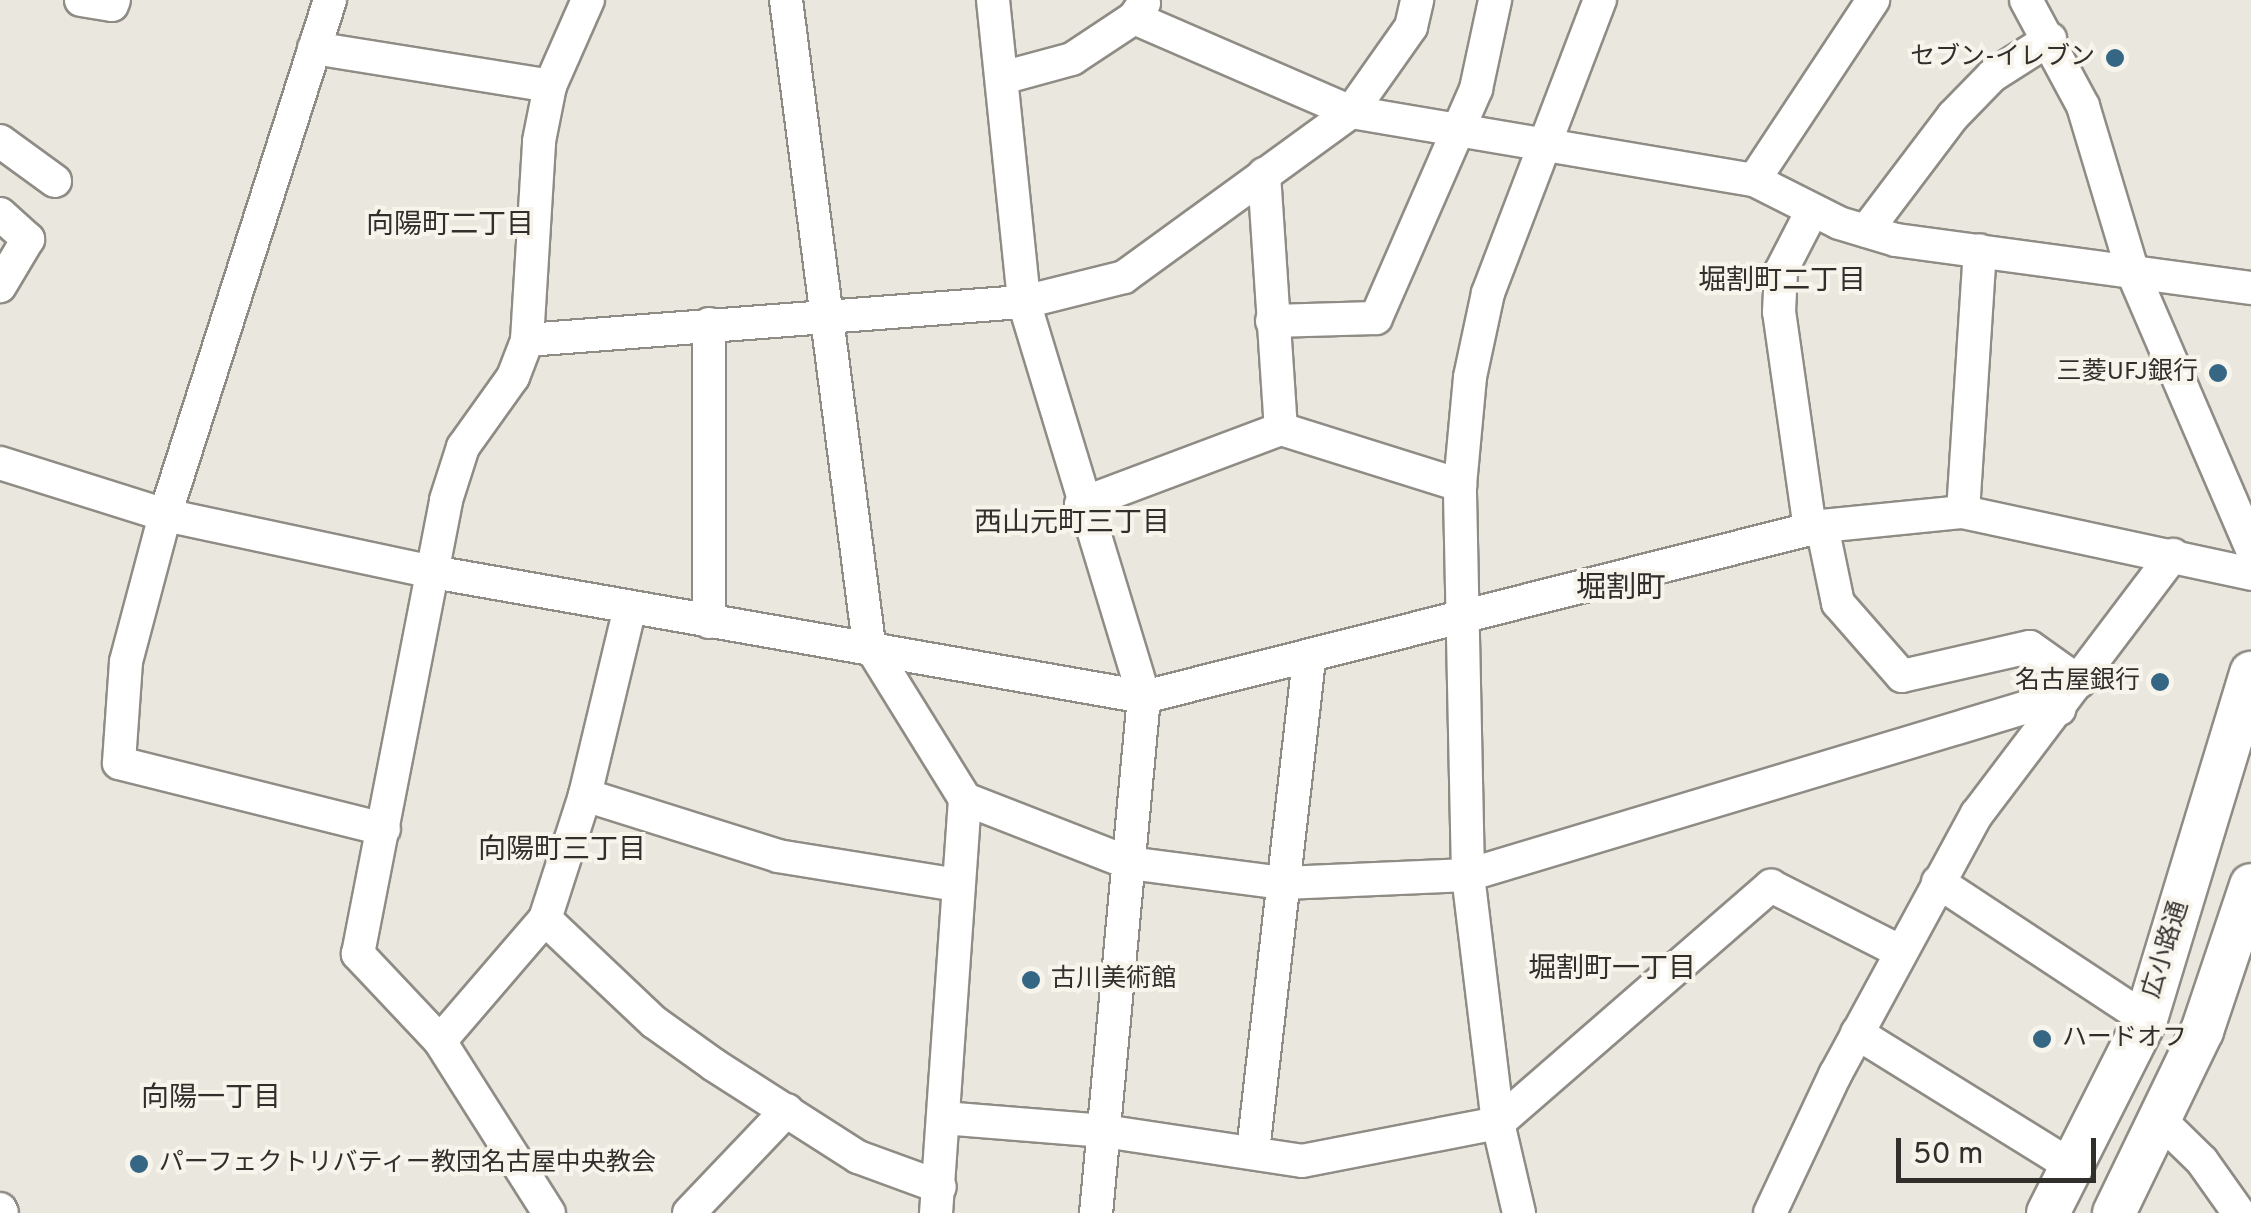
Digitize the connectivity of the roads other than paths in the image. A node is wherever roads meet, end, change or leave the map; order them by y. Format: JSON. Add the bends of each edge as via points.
{"nodes":[{"id":1,"x":81,"y":0,"type":"edge"},
{"id":2,"x":114,"y":0,"type":"edge"},
{"id":3,"x":330,"y":0,"type":"edge"},
{"id":4,"x":588,"y":0,"type":"edge"},
{"id":5,"x":786,"y":0,"type":"edge"},
{"id":6,"x":992,"y":0,"type":"edge"},
{"id":7,"x":1417,"y":0,"type":"edge"},
{"id":8,"x":1495,"y":0,"type":"edge"},
{"id":9,"x":1600,"y":0,"type":"edge"},
{"id":10,"x":1873,"y":0,"type":"edge"},
{"id":11,"x":2026,"y":0,"type":"edge"},
{"id":12,"x":1140,"y":9,"type":"edge"},
{"id":13,"x":2050,"y":38,"type":"junction"},
{"id":14,"x":314,"y":48,"type":"junction"},
{"id":15,"x":1002,"y":78,"type":"junction"},
{"id":16,"x":550,"y":86,"type":"junction"},
{"id":17,"x":1351,"y":112,"type":"junction"},
{"id":18,"x":1458,"y":131,"type":"junction"},
{"id":19,"x":0,"y":141,"type":"edge"},
{"id":20,"x":1544,"y":145,"type":"junction"},
{"id":21,"x":1264,"y":174,"type":"junction"},
{"id":22,"x":1754,"y":180,"type":"junction"},
{"id":23,"x":56,"y":181,"type":"dead end"},
{"id":24,"x":1812,"y":211,"type":"junction"},
{"id":25,"x":0,"y":214,"type":"edge"},
{"id":26,"x":1866,"y":231,"type":"junction"},
{"id":27,"x":1980,"y":252,"type":"junction"},
{"id":28,"x":2133,"y":273,"type":"junction"},
{"id":29,"x":0,"y":286,"type":"edge"},
{"id":30,"x":2251,"y":288,"type":"edge"},
{"id":31,"x":1024,"y":302,"type":"junction"},
{"id":32,"x":822,"y":315,"type":"junction"},
{"id":33,"x":1272,"y":321,"type":"junction"},
{"id":34,"x":708,"y":324,"type":"junction"},
{"id":35,"x":527,"y":340,"type":"junction"},
{"id":36,"x":1281,"y":429,"type":"junction"},
{"id":37,"x":0,"y":463,"type":"edge"},
{"id":38,"x":1460,"y":484,"type":"junction"},
{"id":39,"x":1081,"y":504,"type":"junction"},
{"id":40,"x":1963,"y":512,"type":"junction"},
{"id":41,"x":165,"y":515,"type":"junction"},
{"id":42,"x":1816,"y":528,"type":"junction"},
{"id":43,"x":2251,"y":547,"type":"edge"},
{"id":44,"x":2172,"y":555,"type":"junction"},
{"id":45,"x":433,"y":572,"type":"junction"},
{"id":46,"x":2251,"y":574,"type":"edge"},
{"id":47,"x":629,"y":612,"type":"junction"},
{"id":48,"x":1461,"y":617,"type":"junction"},
{"id":49,"x":709,"y":622,"type":"junction"},
{"id":50,"x":869,"y":644,"type":"junction"},
{"id":51,"x":1309,"y":656,"type":"junction"},
{"id":52,"x":2251,"y":673,"type":"edge"},
{"id":53,"x":2079,"y":682,"type":"junction"},
{"id":54,"x":1144,"y":697,"type":"junction"},
{"id":55,"x":2060,"y":709,"type":"junction"},
{"id":56,"x":584,"y":795,"type":"junction"},
{"id":57,"x":965,"y":799,"type":"junction"},
{"id":58,"x":384,"y":829,"type":"junction"},
{"id":59,"x":1129,"y":863,"type":"junction"},
{"id":60,"x":1468,"y":875,"type":"junction"},
{"id":61,"x":1938,"y":882,"type":"junction"},
{"id":62,"x":1284,"y":883,"type":"junction"},
{"id":63,"x":958,"y":885,"type":"junction"},
{"id":64,"x":2251,"y":886,"type":"edge"},
{"id":65,"x":545,"y":919,"type":"junction"},
{"id":66,"x":1899,"y":951,"type":"junction"},
{"id":67,"x":2146,"y":1019,"type":"junction"},
{"id":68,"x":1857,"y":1033,"type":"junction"},
{"id":69,"x":440,"y":1040,"type":"junction"},
{"id":70,"x":786,"y":1110,"type":"junction"},
{"id":71,"x":943,"y":1118,"type":"junction"},
{"id":72,"x":2159,"y":1119,"type":"junction"},
{"id":73,"x":1498,"y":1123,"type":"junction"},
{"id":74,"x":1104,"y":1131,"type":"junction"},
{"id":75,"x":1254,"y":1151,"type":"junction"},
{"id":76,"x":2075,"y":1168,"type":"junction"},
{"id":77,"x":938,"y":1200,"type":"edge"},
{"id":78,"x":549,"y":1213,"type":"edge"},
{"id":79,"x":689,"y":1213,"type":"edge"},
{"id":80,"x":1096,"y":1213,"type":"edge"},
{"id":81,"x":1520,"y":1213,"type":"edge"},
{"id":82,"x":1770,"y":1213,"type":"edge"},
{"id":83,"x":2048,"y":1213,"type":"edge"},
{"id":84,"x":2114,"y":1213,"type":"edge"},
{"id":85,"x":2239,"y":1213,"type":"edge"}],
"edges":[{"from":1,"to":2,"type":"street"},
{"from":3,"to":14,"type":"street"},
{"from":4,"to":16,"type":"street"},
{"from":5,"to":32,"type":"street"},
{"from":6,"to":15,"type":"street"},
{"from":7,"to":17,"type":"street","via":[[1411,27]]},
{"from":8,"to":18,"type":"street","via":[[1476,89]]},
{"from":9,"to":20,"type":"street"},
{"from":10,"to":22,"type":"street"},
{"from":11,"to":13,"type":"street"},
{"from":12,"to":15,"type":"street","via":[[1072,59]]},
{"from":12,"to":17,"type":"street"},
{"from":13,"to":26,"type":"street","via":[[1992,76],[1953,116]]},
{"from":13,"to":28,"type":"street","via":[[2084,106]]},
{"from":14,"to":16,"type":"street"},
{"from":14,"to":41,"type":"street"},
{"from":15,"to":31,"type":"street"},
{"from":16,"to":35,"type":"street","via":[[539,141]]},
{"from":17,"to":18,"type":"street"},
{"from":17,"to":21,"type":"street"},
{"from":18,"to":20,"type":"street"},
{"from":18,"to":33,"type":"street","via":[[1376,318]]},
{"from":19,"to":23,"type":"street"},
{"from":20,"to":22,"type":"street"},
{"from":20,"to":38,"type":"street","via":[[1488,292],[1470,377]]},
{"from":21,"to":31,"type":"street","via":[[1124,277]]},
{"from":21,"to":33,"type":"street"},
{"from":22,"to":24,"type":"street"},
{"from":24,"to":26,"type":"street"},
{"from":24,"to":42,"type":"street","via":[[1781,271],[1779,312]]},
{"from":25,"to":29,"type":"street","via":[[28,240]]},
{"from":26,"to":27,"type":"street"},
{"from":27,"to":28,"type":"street"},
{"from":27,"to":40,"type":"street"},
{"from":28,"to":30,"type":"street"},
{"from":28,"to":43,"type":"street"},
{"from":31,"to":32,"type":"street"},
{"from":31,"to":39,"type":"street"},
{"from":32,"to":34,"type":"street"},
{"from":32,"to":50,"type":"street"},
{"from":33,"to":36,"type":"street"},
{"from":34,"to":35,"type":"street"},
{"from":34,"to":49,"type":"street"},
{"from":35,"to":45,"type":"street","via":[[513,377],[463,446]]},
{"from":36,"to":38,"type":"street"},
{"from":36,"to":39,"type":"street"},
{"from":37,"to":41,"type":"street"},
{"from":38,"to":48,"type":"street"},
{"from":39,"to":54,"type":"street"},
{"from":40,"to":42,"type":"street"},
{"from":40,"to":44,"type":"street"},
{"from":41,"to":45,"type":"street"},
{"from":41,"to":58,"type":"street","via":[[126,662],[119,764]]},
{"from":42,"to":48,"type":"street"},
{"from":42,"to":53,"type":"street","via":[[1838,604],[1902,676],[2030,646]]},
{"from":44,"to":46,"type":"street"},
{"from":44,"to":53,"type":"street"},
{"from":45,"to":47,"type":"street"},
{"from":45,"to":58,"type":"street"},
{"from":47,"to":49,"type":"street"},
{"from":47,"to":56,"type":"street"},
{"from":48,"to":51,"type":"street"},
{"from":48,"to":60,"type":"street"},
{"from":49,"to":50,"type":"street"},
{"from":50,"to":54,"type":"street"},
{"from":50,"to":57,"type":"street"},
{"from":51,"to":54,"type":"street"},
{"from":51,"to":62,"type":"street"},
{"from":52,"to":67,"type":"main road","name":"広小路通"},
{"from":53,"to":55,"type":"street"},
{"from":54,"to":59,"type":"street"},
{"from":55,"to":60,"type":"street","via":[[2038,704]]},
{"from":55,"to":61,"type":"street","via":[[1977,814]]},
{"from":56,"to":63,"type":"street","via":[[778,856]]},
{"from":56,"to":65,"type":"street"},
{"from":57,"to":59,"type":"street"},
{"from":57,"to":63,"type":"street"},
{"from":58,"to":69,"type":"street","via":[[358,954]]},
{"from":59,"to":62,"type":"street"},
{"from":59,"to":74,"type":"street"},
{"from":60,"to":62,"type":"street"},
{"from":60,"to":73,"type":"street"},
{"from":61,"to":66,"type":"street"},
{"from":61,"to":67,"type":"street"},
{"from":62,"to":75,"type":"street"},
{"from":63,"to":71,"type":"street"},
{"from":64,"to":72,"type":"main road","via":[[2202,1031]]},
{"from":65,"to":69,"type":"street"},
{"from":65,"to":70,"type":"street","via":[[654,1022]]},
{"from":66,"to":68,"type":"street"},
{"from":66,"to":73,"type":"street","via":[[1771,886]]},
{"from":67,"to":76,"type":"main road","name":"広小路通"},
{"from":68,"to":76,"type":"street"},
{"from":68,"to":82,"type":"street"},
{"from":69,"to":78,"type":"street"},
{"from":70,"to":77,"type":"street"},
{"from":70,"to":79,"type":"street"},
{"from":71,"to":74,"type":"street"},
{"from":71,"to":77,"type":"street"},
{"from":72,"to":84,"type":"main road"},
{"from":72,"to":85,"type":"street","via":[[2202,1160]]},
{"from":73,"to":75,"type":"street","via":[[1302,1161]]},
{"from":73,"to":81,"type":"street"},
{"from":74,"to":75,"type":"street"},
{"from":74,"to":80,"type":"street"},
{"from":76,"to":83,"type":"main road","name":"広小路通"}]}
